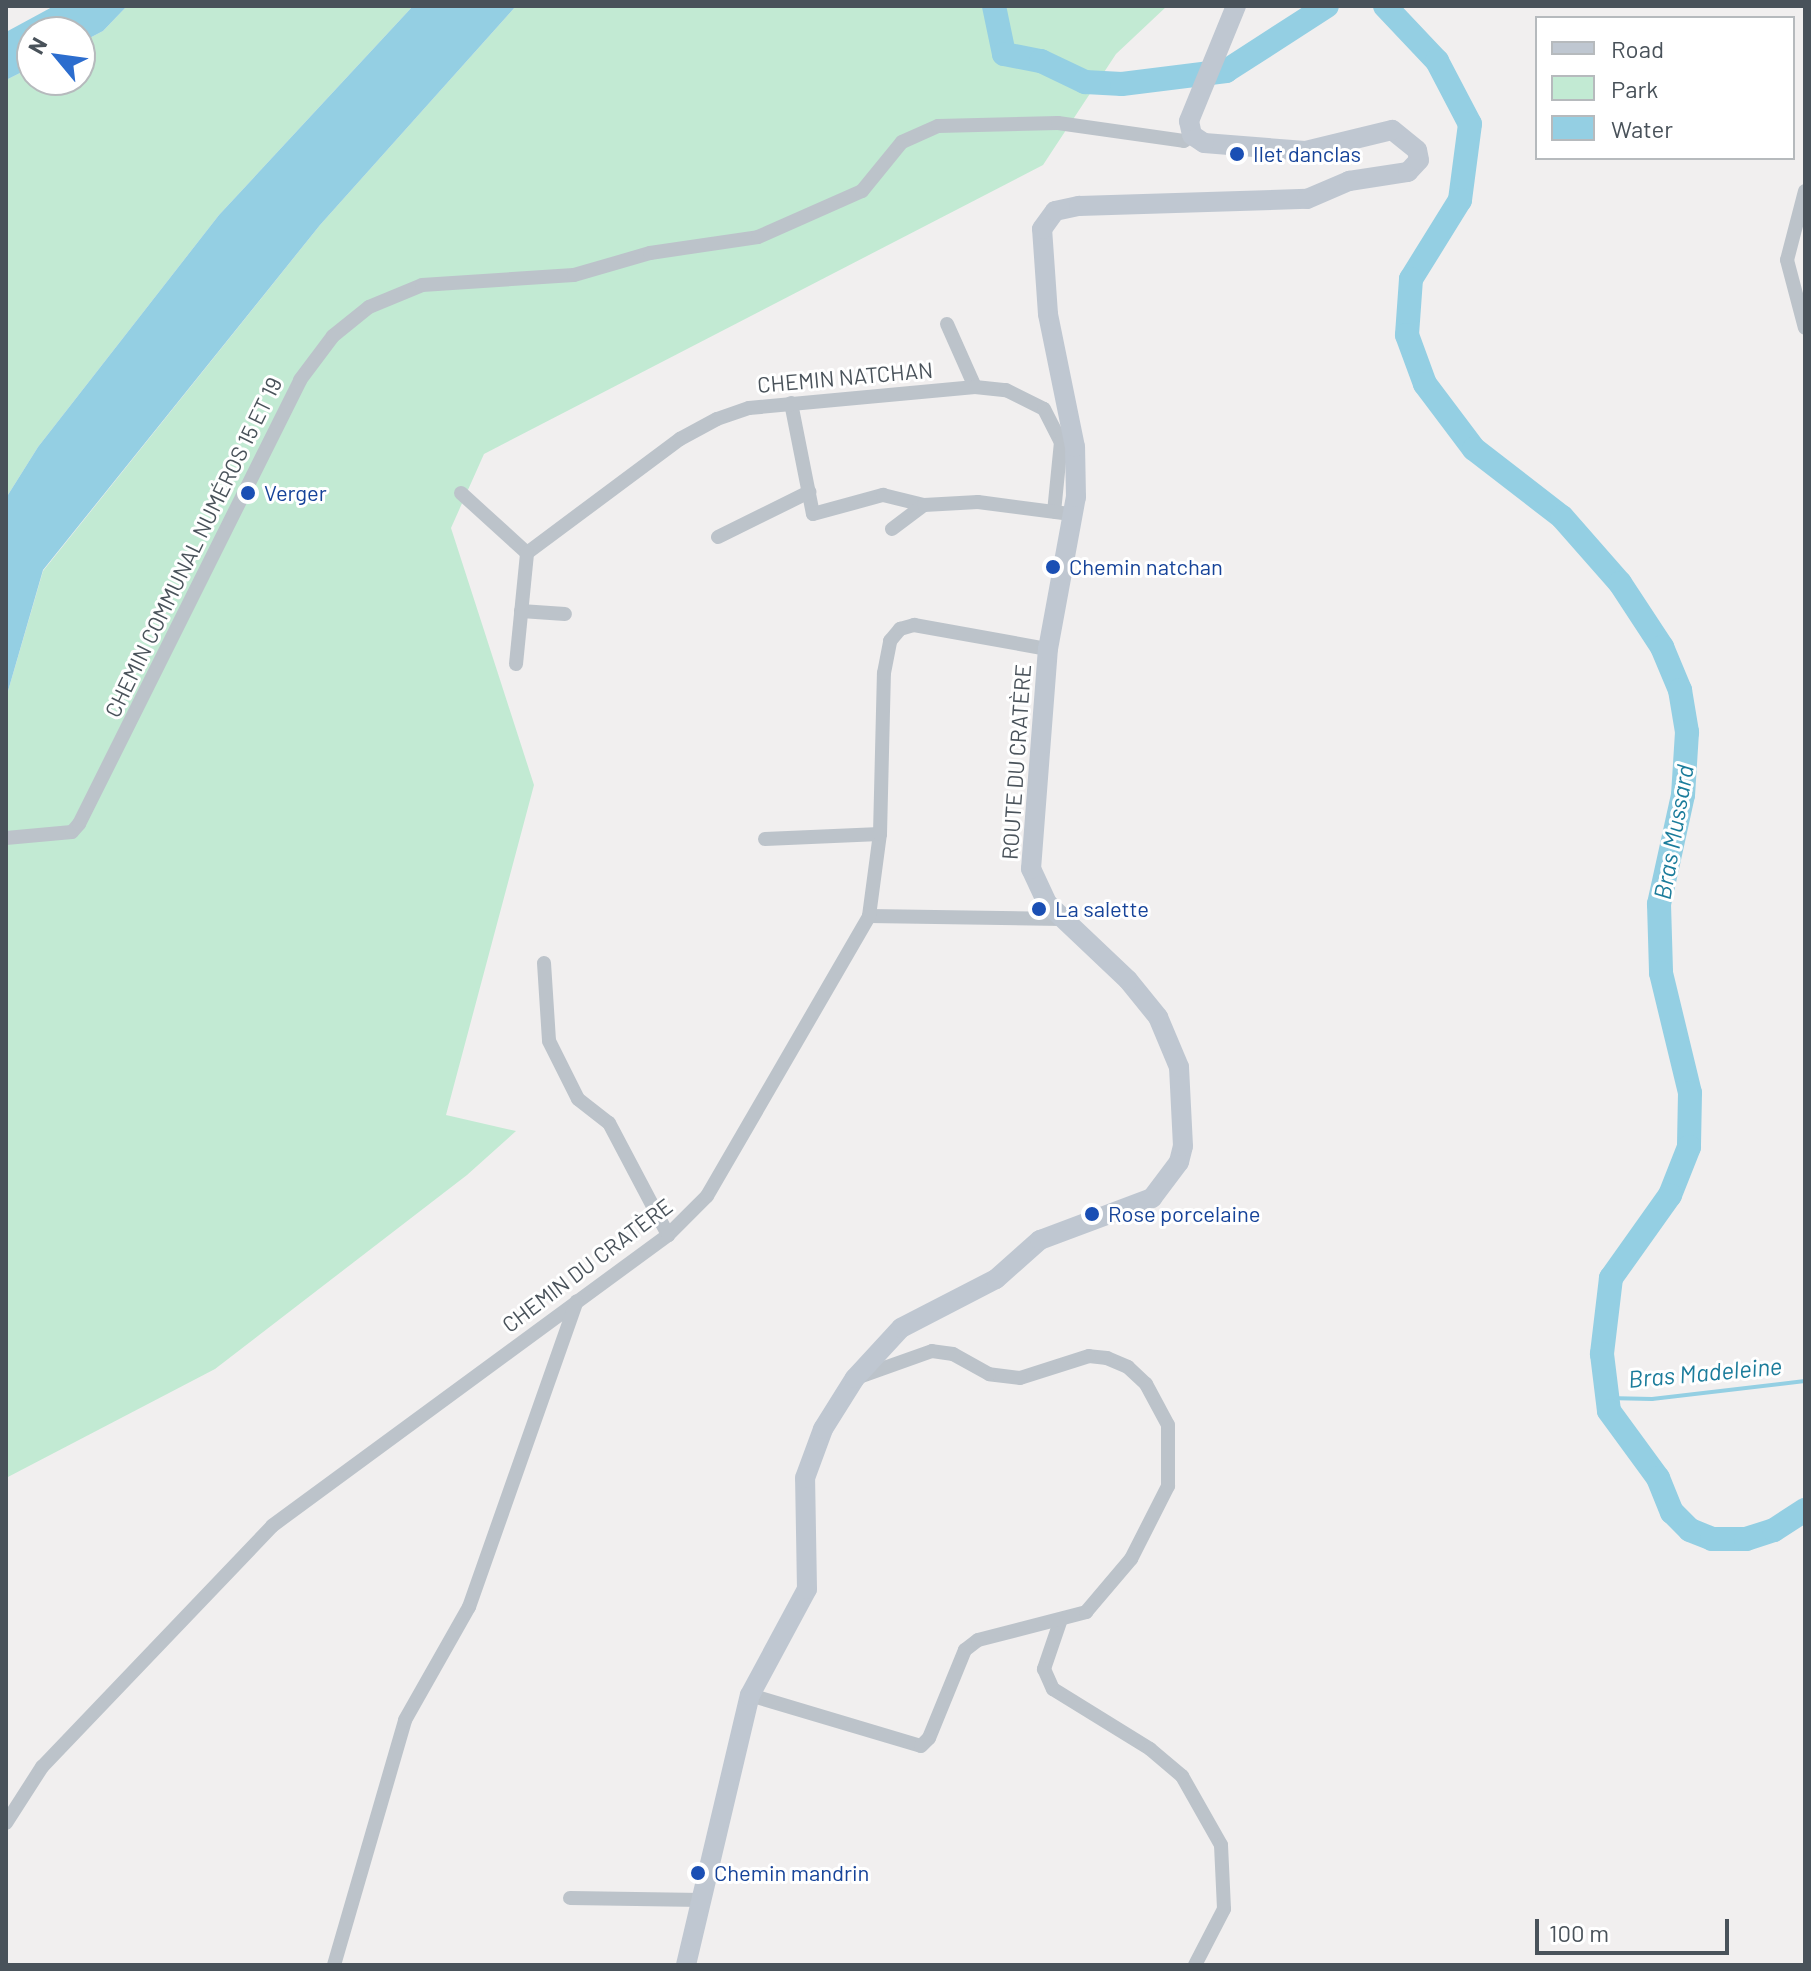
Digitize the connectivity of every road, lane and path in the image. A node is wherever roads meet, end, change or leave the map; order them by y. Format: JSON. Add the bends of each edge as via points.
{"nodes":[{"id":1,"x":1236,"y":6,"type":"edge"},
{"id":2,"x":1192,"y":135,"type":"junction"},
{"id":3,"x":1805,"y":191,"type":"edge"},
{"id":4,"x":947,"y":324,"type":"dead end"},
{"id":5,"x":1805,"y":328,"type":"edge"},
{"id":6,"x":975,"y":387,"type":"junction"},
{"id":7,"x":791,"y":403,"type":"junction"},
{"id":8,"x":809,"y":492,"type":"junction"},
{"id":9,"x":461,"y":493,"type":"dead end"},
{"id":10,"x":924,"y":505,"type":"junction"},
{"id":11,"x":1064,"y":514,"type":"junction"},
{"id":12,"x":892,"y":529,"type":"dead end"},
{"id":13,"x":718,"y":537,"type":"dead end"},
{"id":14,"x":527,"y":553,"type":"junction"},
{"id":15,"x":521,"y":611,"type":"junction"},
{"id":16,"x":565,"y":614,"type":"dead end"},
{"id":17,"x":1048,"y":649,"type":"junction"},
{"id":18,"x":516,"y":664,"type":"dead end"},
{"id":19,"x":880,"y":834,"type":"junction"},
{"id":20,"x":6,"y":838,"type":"edge"},
{"id":21,"x":765,"y":839,"type":"dead end"},
{"id":22,"x":869,"y":916,"type":"junction"},
{"id":23,"x":1062,"y":919,"type":"junction"},
{"id":24,"x":544,"y":963,"type":"dead end"},
{"id":25,"x":668,"y":1235,"type":"junction"},
{"id":26,"x":577,"y":1301,"type":"junction"},
{"id":27,"x":855,"y":1378,"type":"junction"},
{"id":28,"x":1060,"y":1622,"type":"junction"},
{"id":29,"x":750,"y":1695,"type":"junction"},
{"id":30,"x":6,"y":1823,"type":"edge"},
{"id":31,"x":570,"y":1898,"type":"dead end"},
{"id":32,"x":702,"y":1900,"type":"junction"},
{"id":33,"x":334,"y":1965,"type":"edge"},
{"id":34,"x":686,"y":1965,"type":"edge"},
{"id":35,"x":1195,"y":1965,"type":"edge"}],
"edges":[{"from":1,"to":2,"type":"street","via":[[1189,121]]},
{"from":2,"to":11,"type":"street","name":"ROUTE DU CRATÈRE","via":[[1204,143],[1305,151],[1392,130],[1417,150],[1419,160],[1408,172],[1359,178],[1289,202],[1079,206],[1047,218],[1041,242],[1043,272],[1075,447]]},
{"from":2,"to":20,"type":"street","name":"CHEMIN COMMUNAL NUMÉROS 15 ET 19","via":[[1184,141],[1058,123],[938,126],[902,142],[862,191],[758,237],[650,253],[574,275],[422,285],[369,307],[333,336],[300,380],[72,832]]},
{"from":3,"to":5,"type":"street","via":[[1787,260]]},
{"from":4,"to":6,"type":"street"},
{"from":6,"to":7,"type":"street","name":"CHEMIN NATCHAN"},
{"from":6,"to":11,"type":"street","name":"CHEMIN NATCHAN","via":[[1006,390],[1044,409],[1061,442]]},
{"from":7,"to":8,"type":"street"},
{"from":7,"to":14,"type":"street","name":"CHEMIN NATCHAN","via":[[749,408],[680,439]]},
{"from":8,"to":10,"type":"street","via":[[813,514],[883,495]]},
{"from":8,"to":13,"type":"street"},
{"from":9,"to":14,"type":"street"},
{"from":10,"to":11,"type":"street","via":[[978,502]]},
{"from":10,"to":12,"type":"street"},
{"from":11,"to":17,"type":"street","name":"ROUTE DU CRATÈRE"},
{"from":14,"to":15,"type":"street"},
{"from":15,"to":16,"type":"street"},
{"from":15,"to":18,"type":"street"},
{"from":17,"to":19,"type":"street","name":"CHEMIN DU CRATÈRE","via":[[914,625],[900,629],[890,641],[884,673]]},
{"from":17,"to":23,"type":"street","name":"ROUTE DU CRATÈRE","via":[[1031,869],[1038,891]]},
{"from":19,"to":21,"type":"street"},
{"from":19,"to":22,"type":"street","name":"CHEMIN DU CRATÈRE"},
{"from":22,"to":23,"type":"street"},
{"from":22,"to":25,"type":"street","name":"CHEMIN DU CRATÈRE","via":[[707,1196]]},
{"from":23,"to":27,"type":"street","name":"ROUTE DU CRATÈRE","via":[[1128,980],[1170,1041],[1179,1067],[1179,1162],[1152,1198],[1049,1235],[996,1279],[925,1311],[901,1328]]},
{"from":24,"to":25,"type":"street","via":[[549,1041],[578,1099],[609,1123]]},
{"from":25,"to":26,"type":"street","name":"CHEMIN DU CRATÈRE"},
{"from":26,"to":30,"type":"street","name":"CHEMIN DU CRATÈRE","via":[[272,1526],[42,1767]]},
{"from":26,"to":33,"type":"street","via":[[469,1607],[405,1720]]},
{"from":27,"to":28,"type":"street","via":[[932,1351],[953,1354],[989,1374],[1020,1378],[1089,1356],[1107,1358],[1128,1367],[1146,1384],[1168,1425],[1168,1486],[1157,1515],[1107,1592],[1086,1612]]},
{"from":27,"to":29,"type":"street","name":"ROUTE DU CRATÈRE","via":[[808,1462],[807,1589]]},
{"from":28,"to":29,"type":"street","via":[[978,1640],[965,1650],[921,1746]]},
{"from":28,"to":35,"type":"street","via":[[1044,1669],[1053,1689],[1150,1749],[1182,1776],[1221,1845],[1224,1909]]},
{"from":29,"to":32,"type":"street","name":"ROUTE DU CRATÈRE"},
{"from":31,"to":32,"type":"street"},
{"from":32,"to":34,"type":"street","name":"ROUTE DU CRATÈRE"}]}
